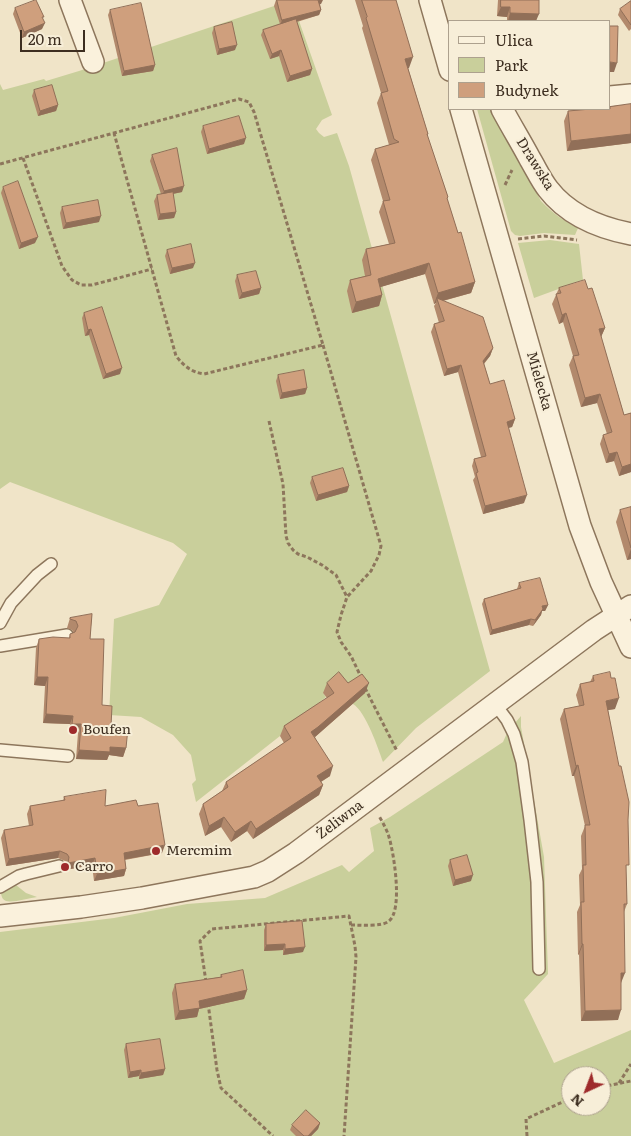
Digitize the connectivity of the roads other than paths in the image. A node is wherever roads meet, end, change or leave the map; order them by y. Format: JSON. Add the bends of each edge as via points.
{"nodes":[{"id":1,"x":70,"y":0,"type":"edge"},
{"id":2,"x":430,"y":2,"type":"edge"},
{"id":3,"x":449,"y":20,"type":"edge"},
{"id":4,"x":93,"y":62,"type":"dead end"},
{"id":5,"x":448,"y":63,"type":"edge"},
{"id":6,"x":631,"y":95,"type":"edge"},
{"id":7,"x":611,"y":97,"type":"edge"},
{"id":8,"x":461,"y":110,"type":"edge"},
{"id":9,"x":503,"y":110,"type":"edge"},
{"id":10,"x":631,"y":234,"type":"edge"},
{"id":11,"x":51,"y":564,"type":"dead end"},
{"id":12,"x":624,"y":610,"type":"edge"},
{"id":13,"x":0,"y":623,"type":"edge"},
{"id":14,"x":67,"y":635,"type":"dead end"},
{"id":15,"x":0,"y":646,"type":"edge"},
{"id":16,"x":631,"y":647,"type":"edge"},
{"id":17,"x":495,"y":704,"type":"junction"},
{"id":18,"x":0,"y":750,"type":"edge"},
{"id":19,"x":68,"y":756,"type":"dead end"},
{"id":20,"x":59,"y":866,"type":"dead end"},
{"id":21,"x":0,"y":888,"type":"edge"},
{"id":22,"x":0,"y":916,"type":"edge"},
{"id":23,"x":539,"y":969,"type":"dead end"}],
"edges":[{"from":1,"to":4,"type":"street"},
{"from":2,"to":3,"type":"street"},
{"from":2,"to":5,"type":"street"},
{"from":6,"to":7,"type":"street"},
{"from":8,"to":12,"type":"street","name":"Mielecka","via":[[580,526],[601,582]]},
{"from":9,"to":10,"type":"street","name":"Drawska","via":[[540,176],[560,202],[582,218]]},
{"from":11,"to":13,"type":"lane","via":[[11,603]]},
{"from":12,"to":16,"type":"street","name":"Mielecka"},
{"from":12,"to":17,"type":"street","name":"Żeliwna"},
{"from":14,"to":15,"type":"lane"},
{"from":17,"to":22,"type":"street","name":"Żeliwna","via":[[296,853],[254,877],[142,898]]},
{"from":17,"to":23,"type":"lane","via":[[514,734],[522,762],[537,882]]},
{"from":18,"to":19,"type":"lane"},
{"from":20,"to":21,"type":"lane","via":[[26,874]]}]}
